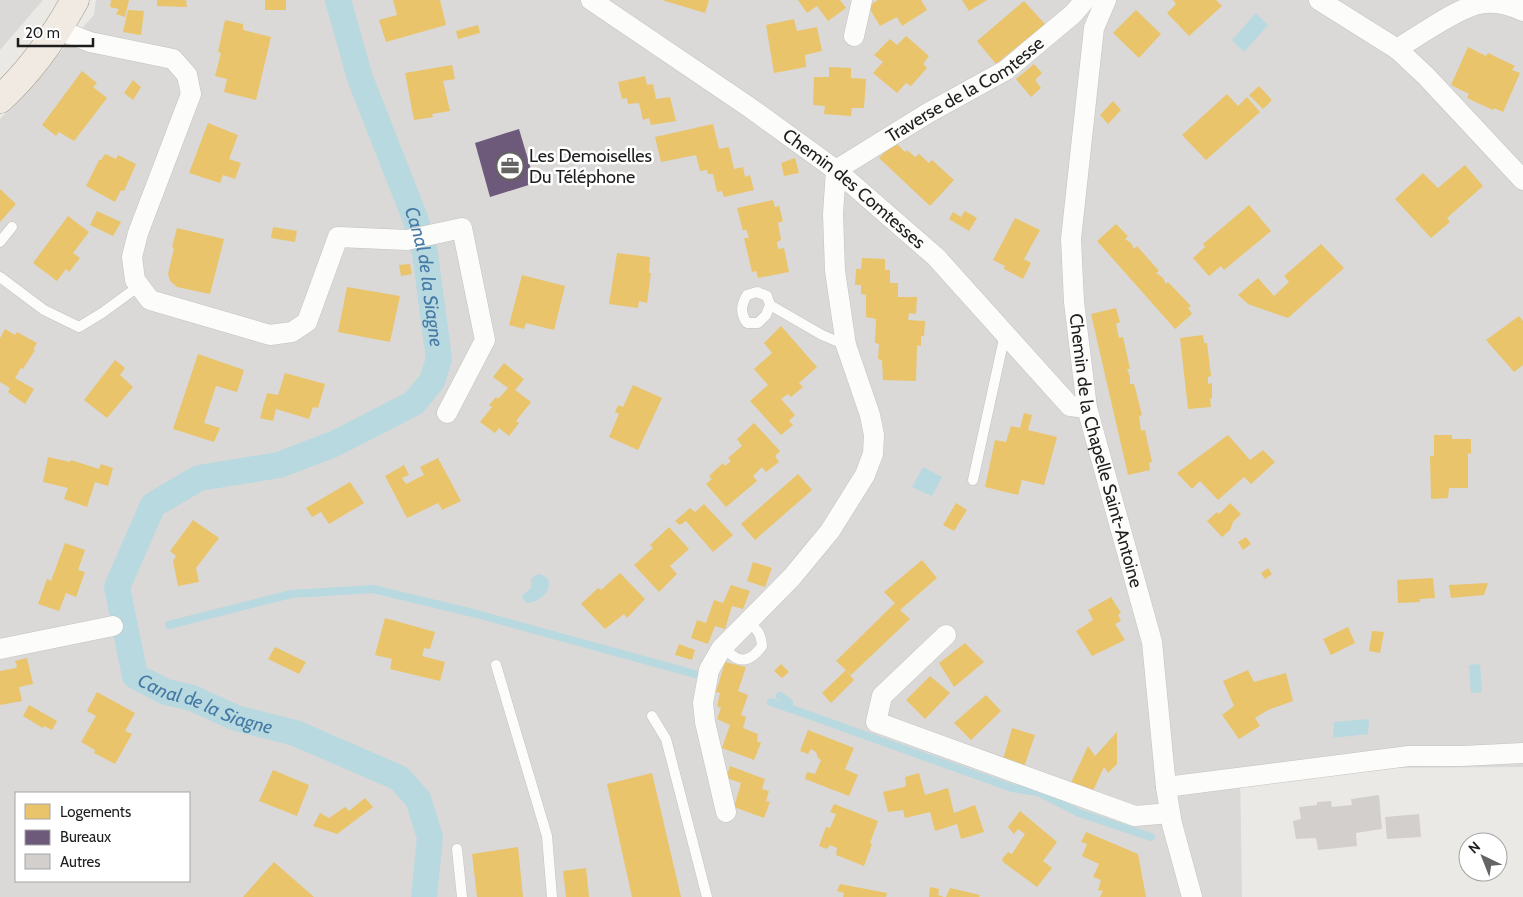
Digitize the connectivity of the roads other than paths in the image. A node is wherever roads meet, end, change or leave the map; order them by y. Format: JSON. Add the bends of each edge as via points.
{"nodes":[{"id":1,"x":75,"y":0,"type":"edge"},
{"id":2,"x":590,"y":0,"type":"edge"},
{"id":3,"x":862,"y":0,"type":"edge"},
{"id":4,"x":1085,"y":0,"type":"edge"},
{"id":5,"x":1106,"y":0,"type":"edge"},
{"id":6,"x":1319,"y":0,"type":"edge"},
{"id":7,"x":1523,"y":11,"type":"edge"},
{"id":8,"x":59,"y":30,"type":"junction"},
{"id":9,"x":854,"y":36,"type":"dead end"},
{"id":10,"x":1397,"y":49,"type":"junction"},
{"id":11,"x":0,"y":99,"type":"edge"},
{"id":12,"x":836,"y":170,"type":"junction"},
{"id":13,"x":1523,"y":180,"type":"edge"},
{"id":14,"x":12,"y":227,"type":"dead end"},
{"id":15,"x":0,"y":242,"type":"edge"},
{"id":16,"x":0,"y":277,"type":"edge"},
{"id":17,"x":139,"y":286,"type":"junction"},
{"id":18,"x":770,"y":305,"type":"dead end"},
{"id":19,"x":1005,"y":334,"type":"junction"},
{"id":20,"x":846,"y":345,"type":"junction"},
{"id":21,"x":1087,"y":408,"type":"junction"},
{"id":22,"x":447,"y":413,"type":"dead end"},
{"id":23,"x":973,"y":480,"type":"dead end"},
{"id":24,"x":746,"y":623,"type":"junction"},
{"id":25,"x":113,"y":626,"type":"dead end"},
{"id":26,"x":946,"y":635,"type":"dead end"},
{"id":27,"x":728,"y":642,"type":"junction"},
{"id":28,"x":0,"y":650,"type":"edge"},
{"id":29,"x":496,"y":665,"type":"dead end"},
{"id":30,"x":652,"y":716,"type":"dead end"},
{"id":31,"x":1523,"y":753,"type":"edge"},
{"id":32,"x":1166,"y":787,"type":"junction"},
{"id":33,"x":726,"y":812,"type":"dead end"},
{"id":34,"x":1170,"y":813,"type":"junction"},
{"id":35,"x":457,"y":850,"type":"dead end"},
{"id":36,"x":462,"y":897,"type":"edge"},
{"id":37,"x":552,"y":897,"type":"edge"},
{"id":38,"x":707,"y":897,"type":"edge"},
{"id":39,"x":1192,"y":897,"type":"edge"}],
"edges":[{"from":1,"to":8,"type":"main road"},
{"from":2,"to":12,"type":"street","name":"Chemin des Comtesses"},
{"from":3,"to":9,"type":"street"},
{"from":4,"to":12,"type":"street","name":"Traverse de la Comtesse","via":[[1073,14],[1006,70]]},
{"from":5,"to":21,"type":"street","name":"Chemin de la Chapelle Saint-Antoine","via":[[1094,28],[1072,239],[1074,302]]},
{"from":6,"to":10,"type":"street"},
{"from":7,"to":10,"type":"street","via":[[1511,5],[1474,5]]},
{"from":8,"to":11,"type":"main road"},
{"from":8,"to":17,"type":"street","via":[[90,42],[173,59],[187,75],[191,94],[132,257],[134,280]]},
{"from":10,"to":13,"type":"street"},
{"from":12,"to":19,"type":"street","name":"Chemin des Comtesses","via":[[936,258]]},
{"from":12,"to":20,"type":"street","via":[[832,214],[835,271]]},
{"from":14,"to":15,"type":"lane"},
{"from":16,"to":17,"type":"lane","via":[[44,310],[79,327]]},
{"from":17,"to":22,"type":"street","via":[[150,300],[270,335],[292,332],[307,322],[338,238],[407,240],[462,228],[485,340]]},
{"from":18,"to":20,"type":"lane"},
{"from":19,"to":21,"type":"street","name":"Chemin des Comtesses","via":[[1070,406]]},
{"from":19,"to":23,"type":"lane"},
{"from":20,"to":24,"type":"street","via":[[870,415],[873,454],[865,475],[830,531],[792,577]]},
{"from":21,"to":32,"type":"street","name":"Chemin de la Chapelle Saint-Antoine","via":[[1152,642]]},
{"from":24,"to":27,"type":"street"},
{"from":24,"to":27,"type":"lane","via":[[761,634],[762,646],[755,655],[747,660],[739,659],[728,650]]},
{"from":25,"to":28,"type":"street"},
{"from":26,"to":34,"type":"street","via":[[882,696],[876,722],[1135,816]]},
{"from":27,"to":33,"type":"street","via":[[709,670],[703,703]]},
{"from":29,"to":37,"type":"lane","via":[[547,836]]},
{"from":30,"to":38,"type":"lane","via":[[666,739]]},
{"from":31,"to":32,"type":"street","via":[[1409,756]]},
{"from":32,"to":34,"type":"street","name":"Chemin de la Chapelle Saint-Antoine"},
{"from":34,"to":39,"type":"street","name":"Chemin de la Chapelle Saint-Antoine"},
{"from":35,"to":36,"type":"lane"}]}
